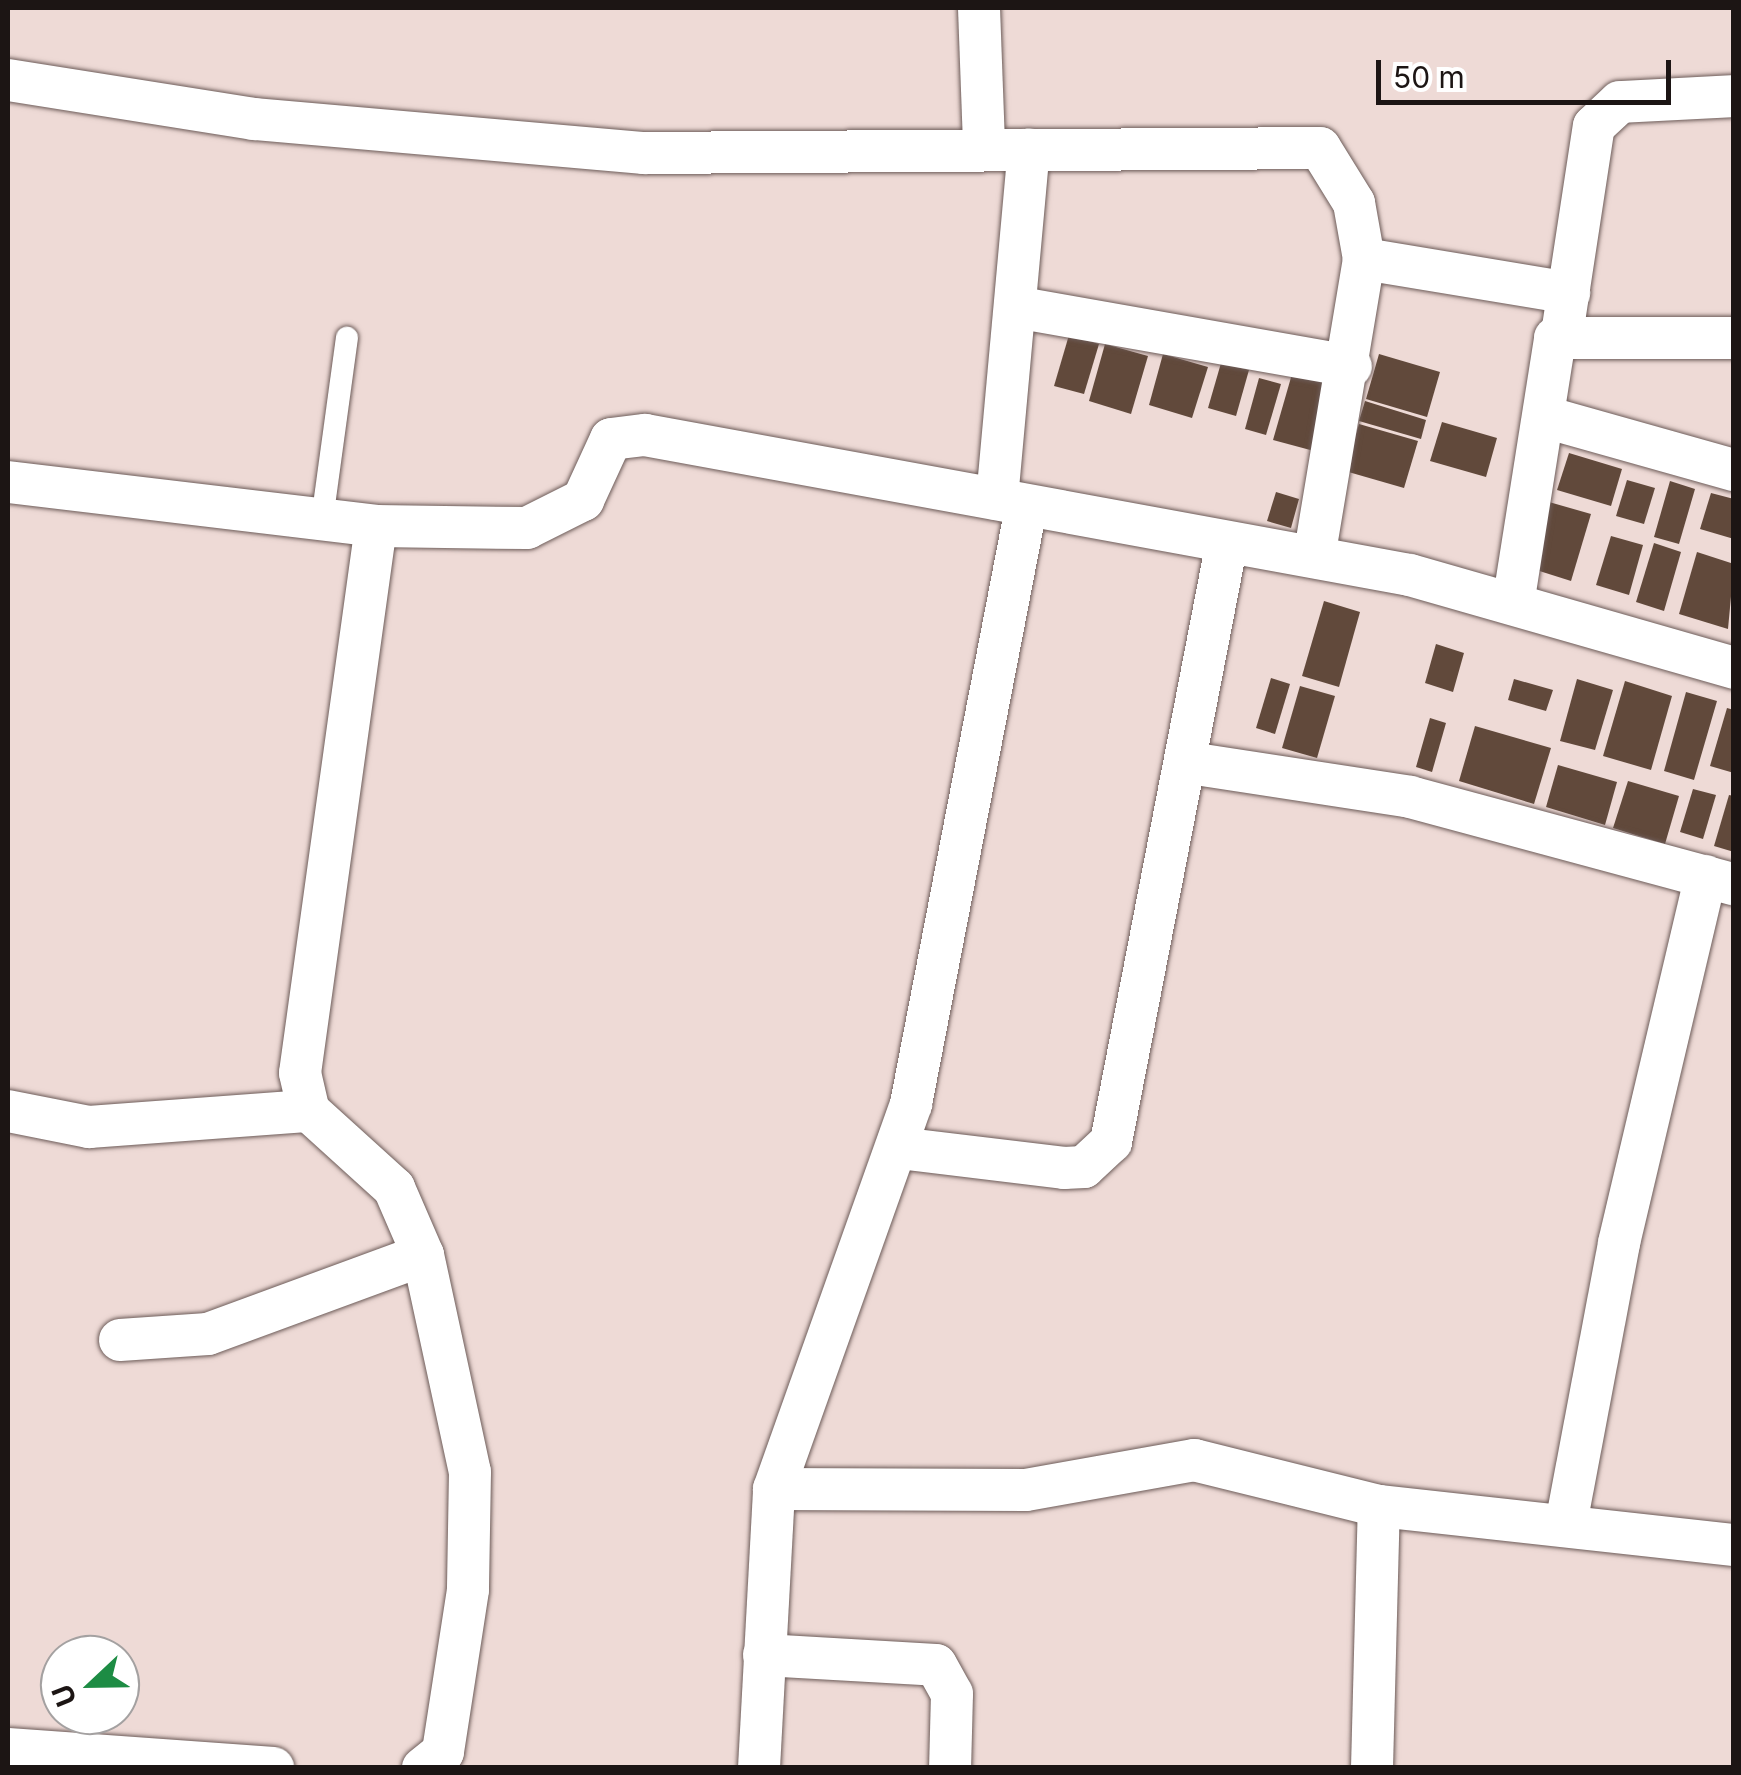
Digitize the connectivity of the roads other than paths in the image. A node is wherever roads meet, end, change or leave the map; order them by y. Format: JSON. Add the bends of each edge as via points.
{"nodes":[{"id":1,"x":979,"y":8,"type":"edge"},
{"id":2,"x":8,"y":80,"type":"edge"},
{"id":3,"x":1734,"y":96,"type":"edge"},
{"id":4,"x":984,"y":146,"type":"junction"},
{"id":5,"x":1028,"y":149,"type":"junction"},
{"id":6,"x":1364,"y":259,"type":"junction"},
{"id":7,"x":1569,"y":293,"type":"junction"},
{"id":8,"x":1021,"y":308,"type":"junction"},
{"id":9,"x":1562,"y":334,"type":"junction"},
{"id":10,"x":347,"y":338,"type":"dead end"},
{"id":11,"x":1734,"y":338,"type":"edge"},
{"id":12,"x":1351,"y":366,"type":"junction"},
{"id":13,"x":1545,"y":417,"type":"junction"},
{"id":14,"x":1734,"y":470,"type":"edge"},
{"id":15,"x":8,"y":482,"type":"edge"},
{"id":16,"x":1011,"y":504,"type":"junction"},
{"id":17,"x":322,"y":520,"type":"junction"},
{"id":18,"x":376,"y":526,"type":"junction"},
{"id":19,"x":1227,"y":542,"type":"junction"},
{"id":20,"x":1314,"y":558,"type":"junction"},
{"id":21,"x":1514,"y":598,"type":"junction"},
{"id":22,"x":1734,"y":668,"type":"edge"},
{"id":23,"x":1189,"y":762,"type":"junction"},
{"id":24,"x":1720,"y":880,"type":"edge"},
{"id":25,"x":309,"y":1111,"type":"junction"},
{"id":26,"x":8,"y":1112,"type":"edge"},
{"id":27,"x":899,"y":1148,"type":"junction"},
{"id":28,"x":424,"y":1256,"type":"junction"},
{"id":29,"x":120,"y":1340,"type":"dead end"},
{"id":30,"x":774,"y":1490,"type":"junction"},
{"id":31,"x":1379,"y":1506,"type":"junction"},
{"id":32,"x":1566,"y":1524,"type":"junction"},
{"id":33,"x":1734,"y":1545,"type":"edge"},
{"id":34,"x":764,"y":1655,"type":"junction"},
{"id":35,"x":8,"y":1748,"type":"edge"},
{"id":36,"x":1371,"y":1767,"type":"edge"},
{"id":37,"x":273,"y":1768,"type":"edge"},
{"id":38,"x":424,"y":1768,"type":"edge"},
{"id":39,"x":759,"y":1768,"type":"edge"},
{"id":40,"x":950,"y":1768,"type":"edge"}],
"edges":[{"from":1,"to":4,"type":"street"},
{"from":2,"to":4,"type":"street","via":[[463,142],[644,152]]},
{"from":3,"to":7,"type":"street","via":[[1620,102],[1594,126]]},
{"from":4,"to":5,"type":"street"},
{"from":5,"to":6,"type":"street","via":[[1320,148],[1348,188]]},
{"from":5,"to":8,"type":"street"},
{"from":6,"to":7,"type":"street"},
{"from":6,"to":12,"type":"street"},
{"from":7,"to":9,"type":"street"},
{"from":8,"to":12,"type":"street"},
{"from":8,"to":16,"type":"street"},
{"from":9,"to":11,"type":"street"},
{"from":9,"to":13,"type":"street","via":[[1550,353]]},
{"from":10,"to":17,"type":"lane"},
{"from":12,"to":20,"type":"street"},
{"from":13,"to":14,"type":"street"},
{"from":13,"to":21,"type":"street"},
{"from":15,"to":17,"type":"street"},
{"from":16,"to":18,"type":"street","via":[[632,434],[605,444],[583,500],[544,526]]},
{"from":16,"to":19,"type":"street"},
{"from":16,"to":27,"type":"street"},
{"from":17,"to":18,"type":"street"},
{"from":18,"to":25,"type":"street","via":[[300,1039]]},
{"from":19,"to":20,"type":"street"},
{"from":19,"to":23,"type":"street"},
{"from":20,"to":21,"type":"street"},
{"from":21,"to":22,"type":"street"},
{"from":23,"to":24,"type":"street","via":[[1410,797]]},
{"from":23,"to":27,"type":"street","via":[[1112,1142],[1100,1158],[1064,1168]]},
{"from":24,"to":32,"type":"street","via":[[1619,1243]]},
{"from":25,"to":26,"type":"street","via":[[89,1126]]},
{"from":25,"to":28,"type":"street","via":[[394,1188]]},
{"from":27,"to":30,"type":"street"},
{"from":28,"to":29,"type":"street","via":[[208,1334]]},
{"from":28,"to":38,"type":"street","via":[[470,1472],[471,1518],[444,1752]]},
{"from":30,"to":31,"type":"street","via":[[1026,1490],[1194,1460]]},
{"from":30,"to":34,"type":"street"},
{"from":31,"to":32,"type":"street"},
{"from":31,"to":36,"type":"street"},
{"from":32,"to":33,"type":"street"},
{"from":34,"to":39,"type":"street"},
{"from":34,"to":40,"type":"street","via":[[936,1665],[952,1694]]},
{"from":35,"to":37,"type":"street"}]}
